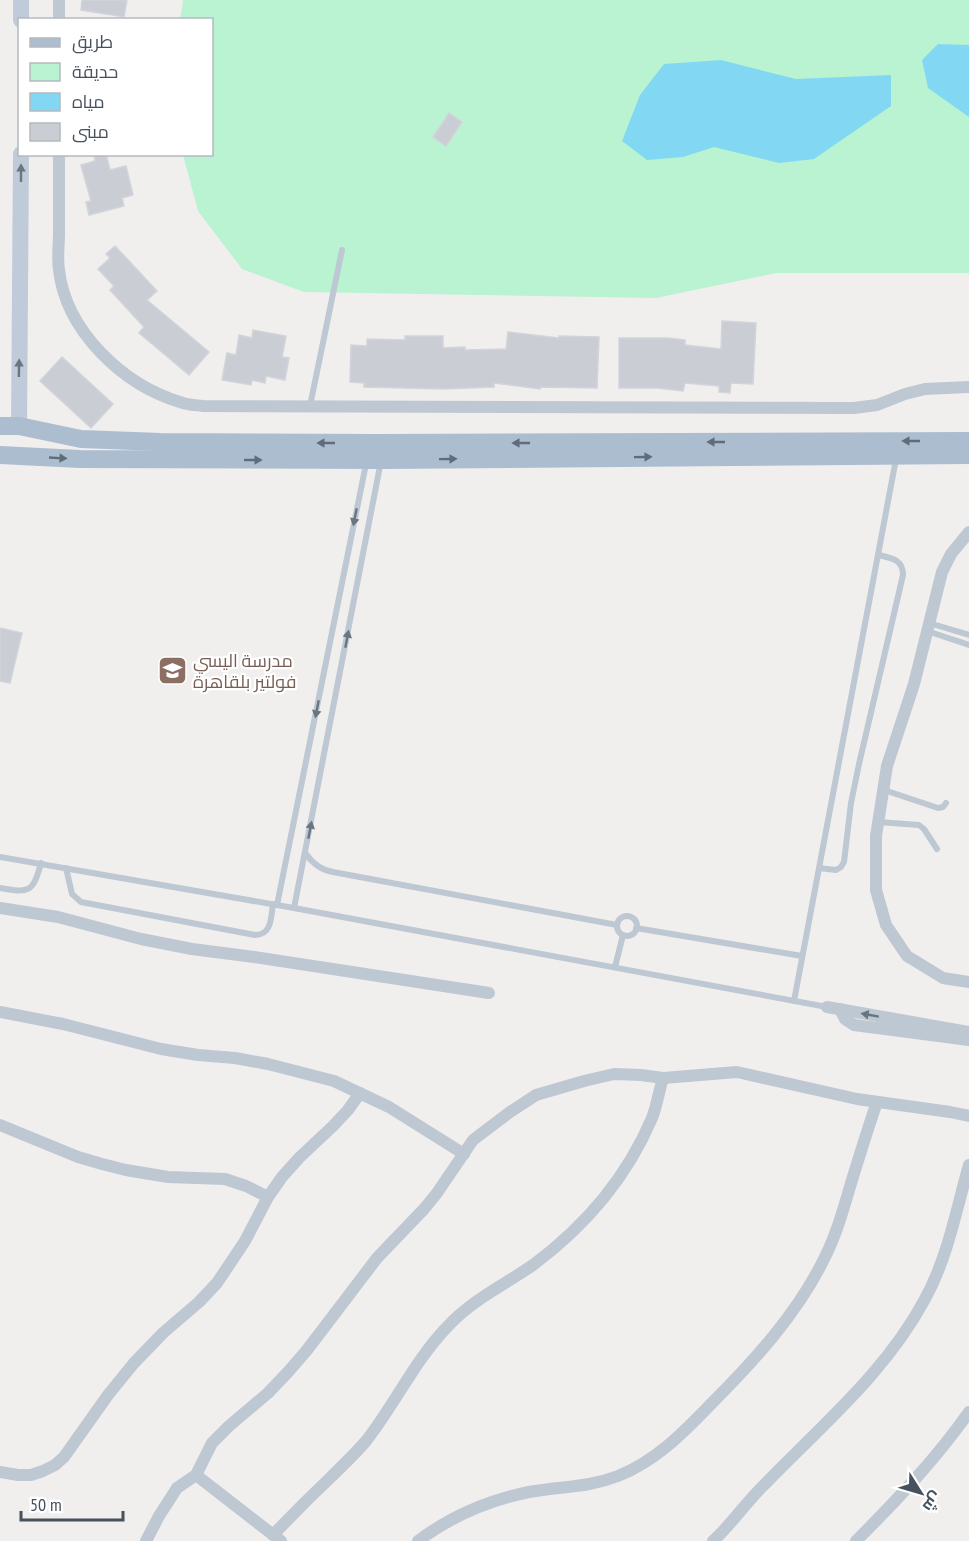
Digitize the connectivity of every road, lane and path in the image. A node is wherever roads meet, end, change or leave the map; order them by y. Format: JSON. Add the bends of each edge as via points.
{"nodes":[{"id":1,"x":21,"y":0,"type":"edge"},
{"id":2,"x":59,"y":0,"type":"edge"},
{"id":3,"x":21,"y":18,"type":"edge"},
{"id":4,"x":59,"y":18,"type":"edge"},
{"id":5,"x":21,"y":156,"type":"edge"},
{"id":6,"x":59,"y":156,"type":"edge"},
{"id":7,"x":342,"y":250,"type":"dead end"},
{"id":8,"x":969,"y":387,"type":"edge"},
{"id":9,"x":310,"y":406,"type":"junction"},
{"id":10,"x":0,"y":426,"type":"edge"},
{"id":11,"x":19,"y":426,"type":"junction"},
{"id":12,"x":969,"y":441,"type":"edge"},
{"id":13,"x":0,"y":455,"type":"edge"},
{"id":14,"x":897,"y":455,"type":"junction"},
{"id":15,"x":969,"y":455,"type":"edge"},
{"id":16,"x":374,"y":460,"type":"junction"},
{"id":17,"x":969,"y":532,"type":"edge"},
{"id":18,"x":878,"y":555,"type":"junction"},
{"id":19,"x":928,"y":627,"type":"junction"},
{"id":20,"x":969,"y":635,"type":"edge"},
{"id":21,"x":969,"y":645,"type":"edge"},
{"id":22,"x":883,"y":790,"type":"junction"},
{"id":23,"x":946,"y":803,"type":"dead end"},
{"id":24,"x":878,"y":822,"type":"junction"},
{"id":25,"x":937,"y":849,"type":"dead end"},
{"id":26,"x":306,"y":853,"type":"junction"},
{"id":27,"x":0,"y":857,"type":"edge"},
{"id":28,"x":41,"y":863,"type":"junction"},
{"id":29,"x":66,"y":868,"type":"junction"},
{"id":30,"x":819,"y":868,"type":"junction"},
{"id":31,"x":0,"y":888,"type":"edge"},
{"id":32,"x":275,"y":904,"type":"junction"},
{"id":33,"x":0,"y":908,"type":"edge"},
{"id":34,"x":294,"y":908,"type":"junction"},
{"id":35,"x":617,"y":925,"type":"junction"},
{"id":36,"x":636,"y":928,"type":"junction"},
{"id":37,"x":623,"y":935,"type":"junction"},
{"id":38,"x":802,"y":956,"type":"junction"},
{"id":39,"x":615,"y":968,"type":"junction"},
{"id":40,"x":969,"y":982,"type":"edge"},
{"id":41,"x":489,"y":993,"type":"dead end"},
{"id":42,"x":794,"y":1001,"type":"junction"},
{"id":43,"x":827,"y":1007,"type":"joint"},
{"id":44,"x":840,"y":1009,"type":"junction"},
{"id":45,"x":0,"y":1012,"type":"edge"},
{"id":46,"x":969,"y":1032,"type":"edge"},
{"id":47,"x":969,"y":1040,"type":"edge"},
{"id":48,"x":663,"y":1078,"type":"junction"},
{"id":49,"x":360,"y":1093,"type":"junction"},
{"id":50,"x":877,"y":1102,"type":"junction"},
{"id":51,"x":969,"y":1116,"type":"edge"},
{"id":52,"x":0,"y":1125,"type":"edge"},
{"id":53,"x":464,"y":1154,"type":"junction"},
{"id":54,"x":969,"y":1165,"type":"edge"},
{"id":55,"x":268,"y":1197,"type":"junction"},
{"id":56,"x":969,"y":1412,"type":"edge"},
{"id":57,"x":0,"y":1472,"type":"edge"},
{"id":58,"x":196,"y":1474,"type":"junction"},
{"id":59,"x":277,"y":1538,"type":"edge"},
{"id":60,"x":146,"y":1541,"type":"edge"},
{"id":61,"x":418,"y":1541,"type":"edge"},
{"id":62,"x":713,"y":1541,"type":"edge"},
{"id":63,"x":856,"y":1541,"type":"edge"}],
"edges":[{"from":1,"to":3,"type":"street"},
{"from":2,"to":4,"type":"street"},
{"from":11,"to":5,"type":"street","one_way":true},
{"from":6,"to":9,"type":"street","via":[[59,270],[76,322],[93,345],[137,382],[181,403]]},
{"from":7,"to":9,"type":"lane"},
{"from":8,"to":9,"type":"street","via":[[925,389],[877,405],[854,408]]},
{"from":10,"to":11,"type":"main road"},
{"from":12,"to":11,"type":"main road","one_way":true,"via":[[160,442],[81,439]]},
{"from":13,"to":16,"type":"main road","one_way":true},
{"from":14,"to":15,"type":"main road"},
{"from":16,"to":14,"type":"main road","one_way":true},
{"from":14,"to":18,"type":"lane"},
{"from":26,"to":16,"type":"lane","one_way":true},
{"from":16,"to":32,"type":"lane","one_way":true},
{"from":17,"to":19,"type":"street","via":[[942,572]]},
{"from":18,"to":30,"type":"lane"},
{"from":18,"to":30,"type":"lane","via":[[898,562],[903,575],[859,764],[844,862],[836,870]]},
{"from":19,"to":20,"type":"lane"},
{"from":19,"to":21,"type":"lane"},
{"from":19,"to":22,"type":"street"},
{"from":22,"to":23,"type":"lane","via":[[938,808]]},
{"from":22,"to":24,"type":"street"},
{"from":24,"to":25,"type":"lane","via":[[919,825]]},
{"from":24,"to":40,"type":"street","via":[[876,890],[886,925],[907,956],[943,978]]},
{"from":26,"to":34,"type":"lane"},
{"from":26,"to":35,"type":"lane","via":[[310,861],[324,870]]},
{"from":27,"to":28,"type":"lane"},
{"from":28,"to":29,"type":"lane"},
{"from":28,"to":31,"type":"lane","via":[[36,882],[29,889]]},
{"from":29,"to":32,"type":"lane"},
{"from":29,"to":32,"type":"lane","via":[[72,894],[81,902],[255,935],[268,930]]},
{"from":30,"to":38,"type":"lane"},
{"from":32,"to":34,"type":"lane"},
{"from":33,"to":41,"type":"street","via":[[58,917],[192,949]]},
{"from":34,"to":39,"type":"lane"},
{"from":35,"to":36,"type":"lane","via":[[621,918],[628,917],[635,921]]},
{"from":35,"to":37,"type":"lane"},
{"from":36,"to":37,"type":"lane","via":[[633,934]]},
{"from":36,"to":38,"type":"lane"},
{"from":37,"to":39,"type":"lane"},
{"from":38,"to":42,"type":"lane"},
{"from":39,"to":42,"type":"lane"},
{"from":42,"to":43,"type":"lane"},
{"from":43,"to":44,"type":"street"},
{"from":46,"to":44,"type":"street","one_way":true},
{"from":44,"to":47,"type":"street","via":[[854,1025]]},
{"from":45,"to":49,"type":"street","via":[[161,1049],[268,1064],[334,1081]]},
{"from":48,"to":50,"type":"street","via":[[737,1072]]},
{"from":48,"to":53,"type":"street","via":[[614,1074],[536,1095],[485,1130]]},
{"from":48,"to":59,"type":"street","via":[[653,1115],[639,1145],[594,1209],[554,1249],[448,1326],[366,1440]]},
{"from":49,"to":53,"type":"street"},
{"from":49,"to":55,"type":"street"},
{"from":50,"to":51,"type":"street"},
{"from":50,"to":61,"type":"street","via":[[840,1220],[805,1293],[733,1383],[691,1426],[656,1455],[619,1476],[494,1502],[443,1524]]},
{"from":52,"to":55,"type":"street","via":[[102,1164],[168,1178],[225,1179]]},
{"from":53,"to":58,"type":"street","via":[[437,1193],[377,1258],[288,1372],[212,1443]]},
{"from":54,"to":62,"type":"street","via":[[941,1265],[908,1328],[857,1392]]},
{"from":55,"to":57,"type":"street","via":[[217,1282],[134,1363],[64,1456],[31,1475]]},
{"from":56,"to":63,"type":"street","via":[[918,1476]]},
{"from":58,"to":59,"type":"street"},
{"from":58,"to":60,"type":"street","via":[[177,1488]]}]}
